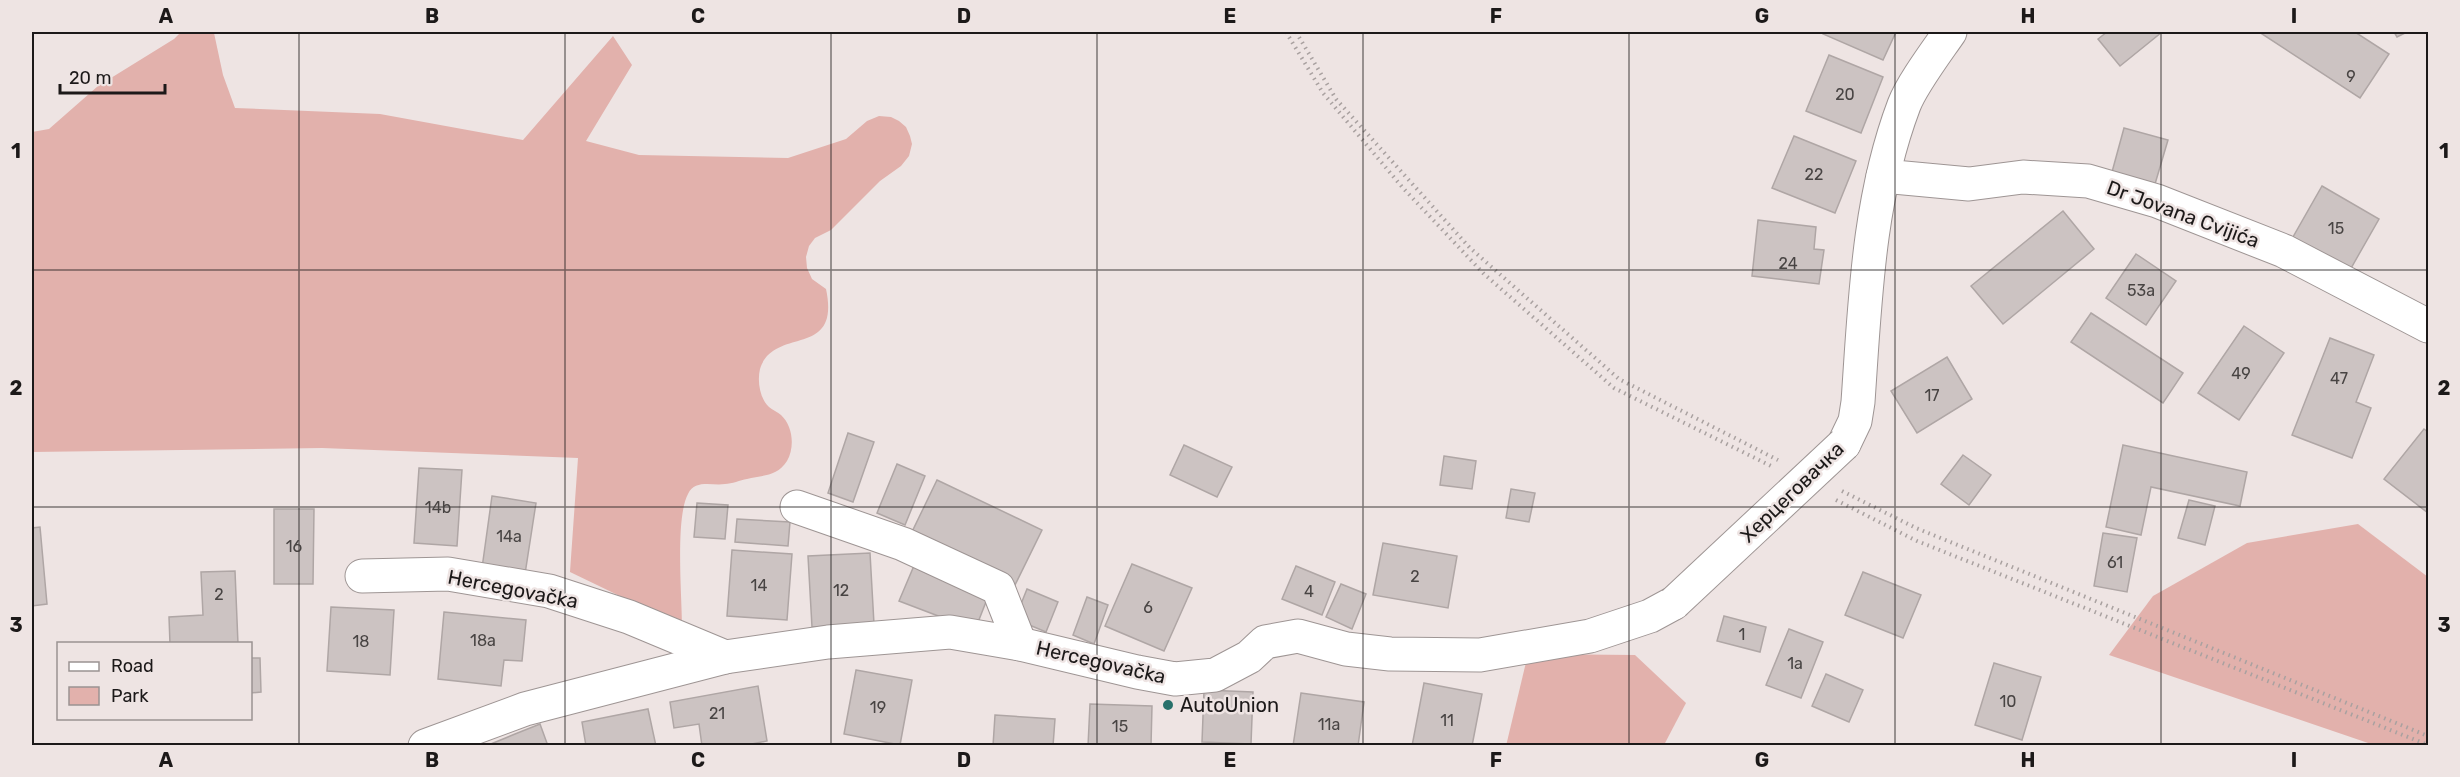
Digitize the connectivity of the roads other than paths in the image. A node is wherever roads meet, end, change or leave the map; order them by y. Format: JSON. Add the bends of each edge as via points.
{"nodes":[{"id":1,"x":1950,"y":32,"type":"edge"},
{"id":2,"x":1883,"y":176,"type":"junction"},
{"id":3,"x":2428,"y":326,"type":"edge"},
{"id":4,"x":797,"y":507,"type":"dead end"},
{"id":5,"x":362,"y":576,"type":"dead end"},
{"id":6,"x":1674,"y":603,"type":"joint"},
{"id":7,"x":1020,"y":644,"type":"junction"},
{"id":8,"x":725,"y":657,"type":"junction"},
{"id":9,"x":425,"y":746,"type":"edge"}],
"edges":[{"from":1,"to":2,"type":"street","name":"Херцеговачка","via":[[1905,103]]},
{"from":2,"to":3,"type":"street","name":"Dr Jovana Cvijića","via":[[1969,184],[2023,177],[2088,181],[2157,201],[2284,251]]},
{"from":2,"to":6,"type":"street","name":"Херцеговачка","bridge":true,"via":[[1866,271],[1855,422],[1844,444]]},
{"from":4,"to":7,"type":"street","via":[[903,544],[998,588]]},
{"from":5,"to":8,"type":"street","name":"Hercegovačka","via":[[448,574],[549,591],[629,616]]},
{"from":6,"to":7,"type":"street","name":"Hercegovačka","via":[[1650,616],[1590,636],[1480,655],[1390,654],[1346,649],[1298,636],[1265,642],[1249,657],[1215,675],[1175,679]]},
{"from":7,"to":8,"type":"street","name":"Hercegovačka","via":[[950,632],[828,642]]},
{"from":8,"to":9,"type":"street","name":"Hercegovačka","via":[[525,709]]}]}
